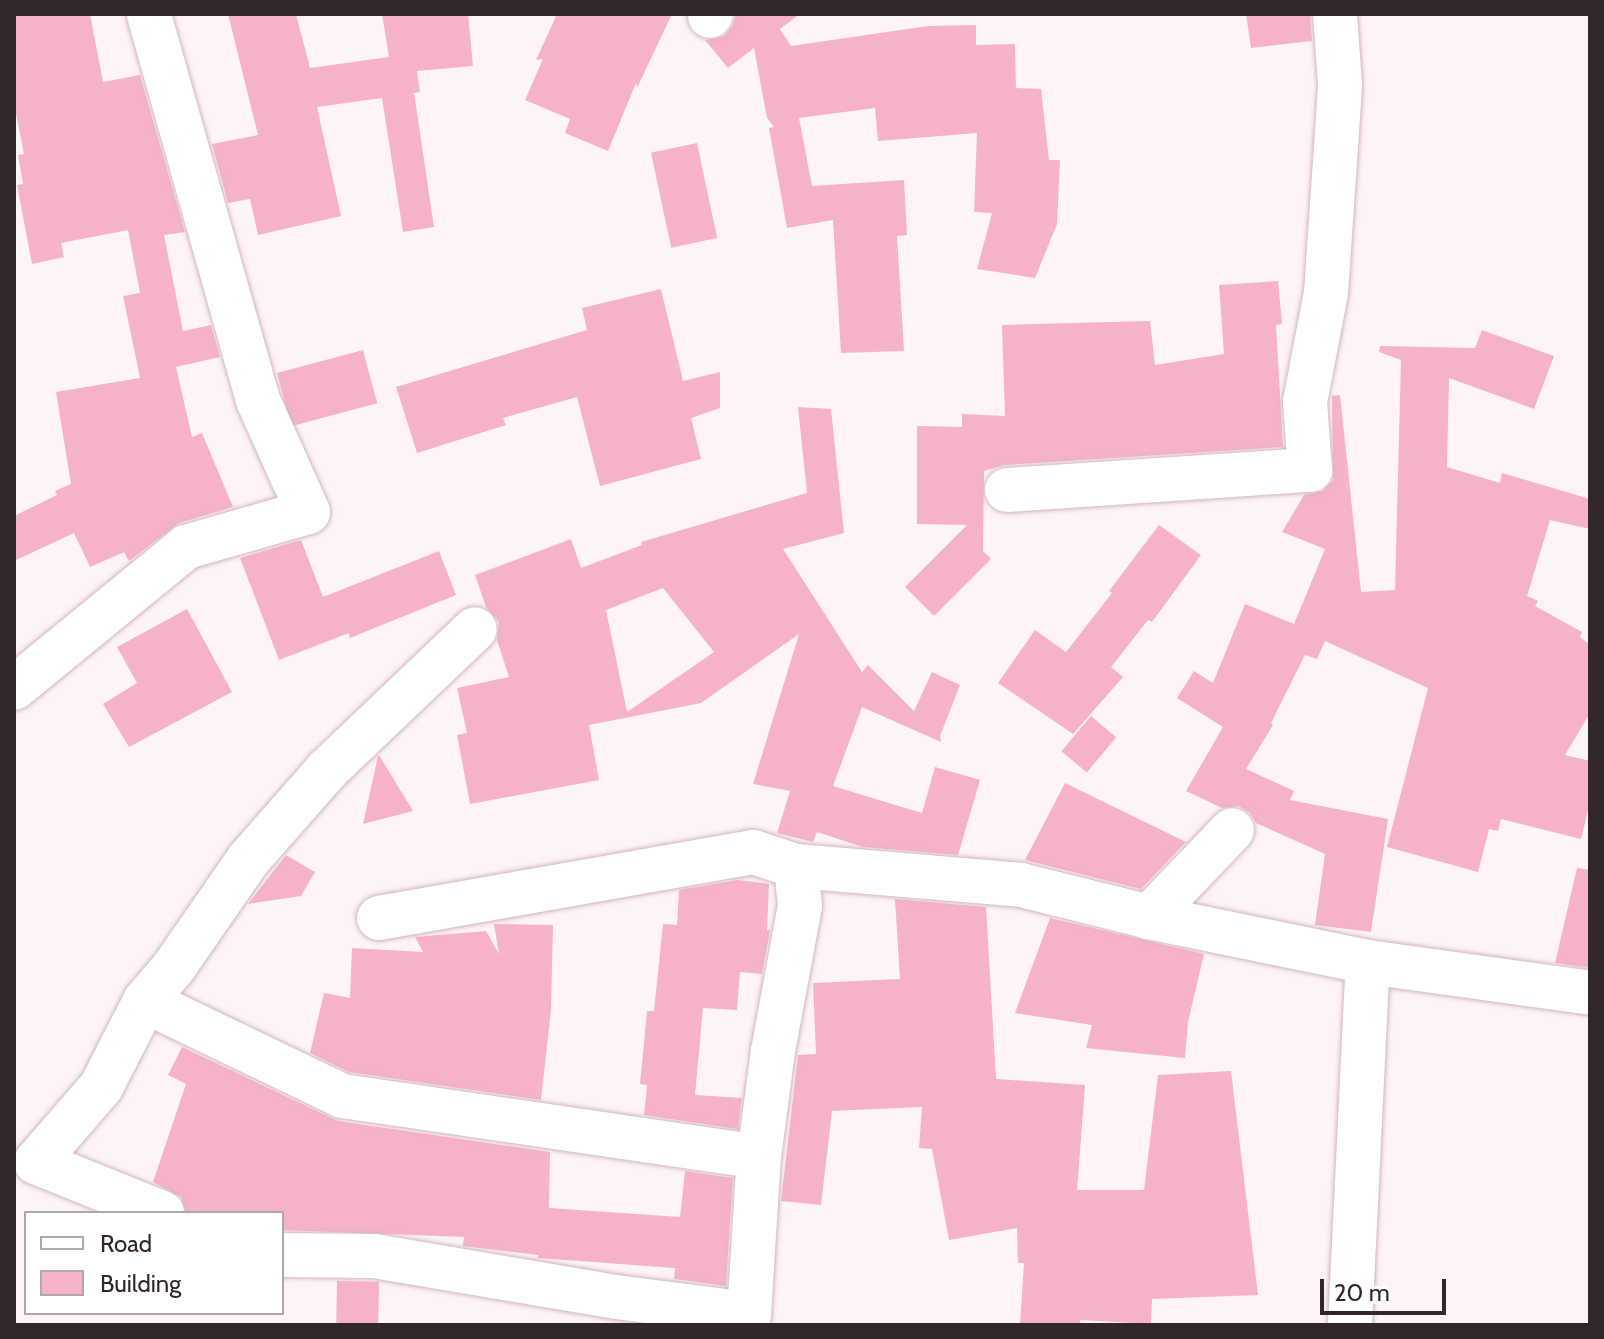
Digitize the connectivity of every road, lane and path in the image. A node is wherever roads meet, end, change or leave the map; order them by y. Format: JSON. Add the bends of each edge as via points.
{"nodes":[{"id":1,"x":149,"y":14,"type":"edge"},
{"id":2,"x":1335,"y":14,"type":"edge"},
{"id":3,"x":1007,"y":490,"type":"dead end"},
{"id":4,"x":475,"y":629,"type":"dead end"},
{"id":5,"x":14,"y":688,"type":"edge"},
{"id":6,"x":1232,"y":830,"type":"dead end"},
{"id":7,"x":796,"y":866,"type":"junction"},
{"id":8,"x":1149,"y":917,"type":"junction"},
{"id":9,"x":379,"y":918,"type":"dead end"},
{"id":10,"x":1368,"y":962,"type":"junction"},
{"id":11,"x":1590,"y":993,"type":"edge"},
{"id":12,"x":145,"y":1001,"type":"junction"},
{"id":13,"x":759,"y":1157,"type":"junction"},
{"id":14,"x":157,"y":1211,"type":"edge"},
{"id":15,"x":284,"y":1255,"type":"edge"},
{"id":16,"x":1350,"y":1325,"type":"edge"}],
"edges":[{"from":1,"to":5,"type":"street","via":[[258,400],[308,512],[186,547]]},
{"from":2,"to":3,"type":"street","via":[[1340,85],[1326,293],[1305,402],[1310,470]]},
{"from":4,"to":12,"type":"street","via":[[327,770],[248,860]]},
{"from":6,"to":8,"type":"street"},
{"from":7,"to":8,"type":"street","via":[[1021,885]]},
{"from":7,"to":9,"type":"street","via":[[753,852]]},
{"from":7,"to":13,"type":"street","via":[[800,906]]},
{"from":8,"to":10,"type":"street"},
{"from":10,"to":11,"type":"street"},
{"from":10,"to":16,"type":"street"},
{"from":12,"to":13,"type":"street","via":[[342,1096]]},
{"from":12,"to":14,"type":"street","via":[[101,1087],[36,1162]]},
{"from":13,"to":15,"type":"street","via":[[749,1314],[374,1256]]}]}
